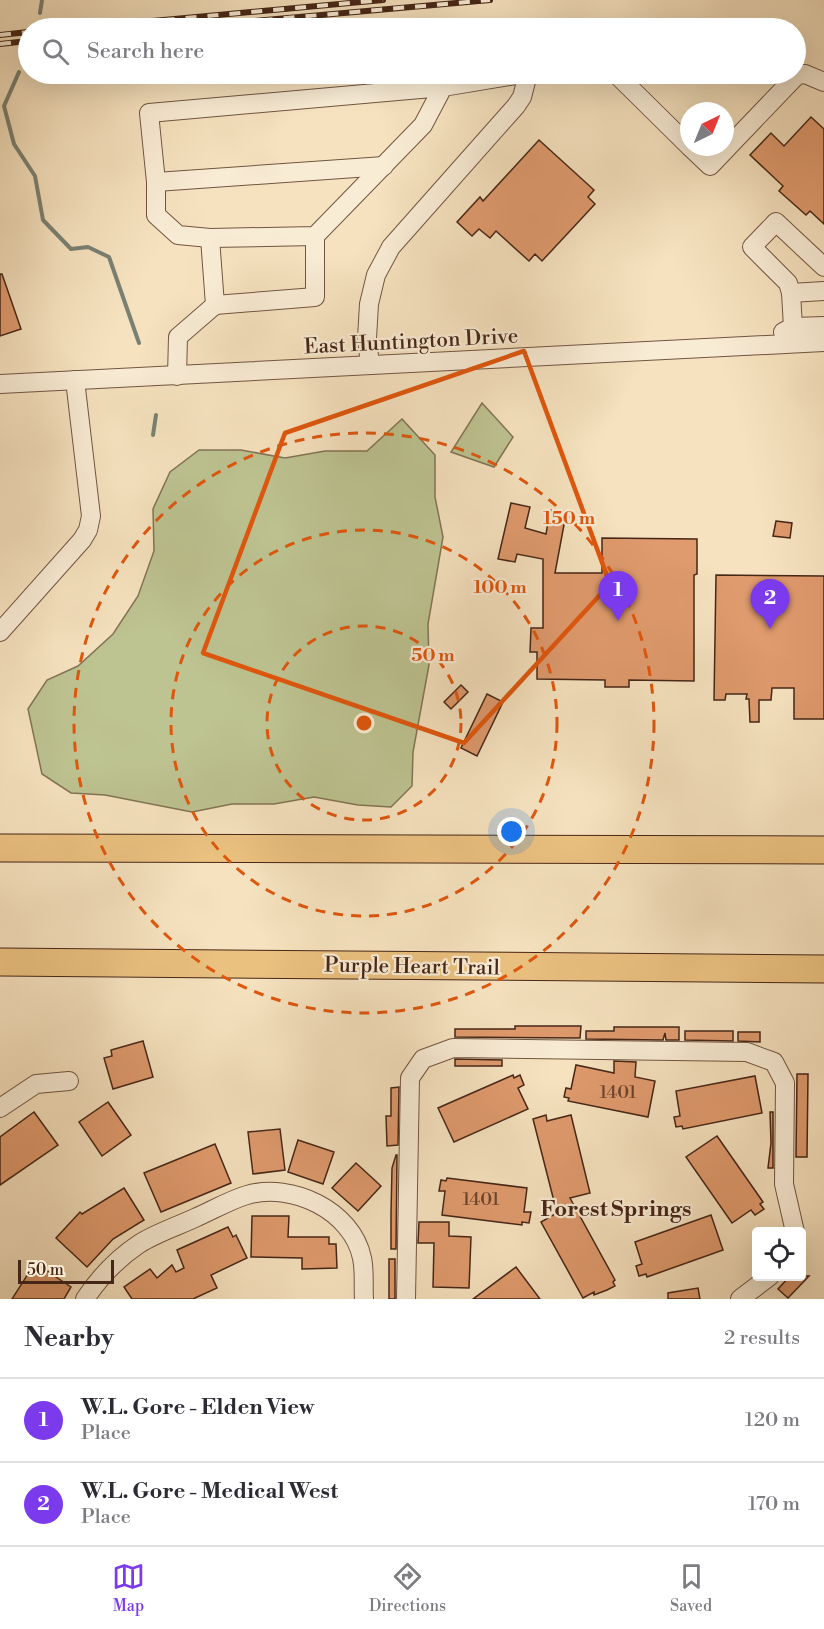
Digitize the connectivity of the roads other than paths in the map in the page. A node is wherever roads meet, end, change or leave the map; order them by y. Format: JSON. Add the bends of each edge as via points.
{"nodes":[{"id":1,"x":806,"y":74,"type":"edge"},
{"id":2,"x":824,"y":82,"type":"edge"},
{"id":3,"x":461,"y":84,"type":"edge"},
{"id":4,"x":525,"y":84,"type":"edge"},
{"id":5,"x":626,"y":84,"type":"edge"},
{"id":6,"x":788,"y":84,"type":"edge"},
{"id":7,"x":443,"y":87,"type":"junction"},
{"id":8,"x":680,"y":136,"type":"edge"},
{"id":9,"x":734,"y":141,"type":"edge"},
{"id":10,"x":700,"y":156,"type":"edge"},
{"id":11,"x":720,"y":156,"type":"edge"},
{"id":12,"x":384,"y":166,"type":"junction"},
{"id":13,"x":156,"y":182,"type":"junction"},
{"id":14,"x":315,"y":236,"type":"junction"},
{"id":15,"x":210,"y":238,"type":"junction"},
{"id":16,"x":824,"y":267,"type":"edge"},
{"id":17,"x":824,"y":291,"type":"edge"},
{"id":18,"x":791,"y":293,"type":"junction"},
{"id":19,"x":215,"y":305,"type":"junction"},
{"id":20,"x":824,"y":326,"type":"edge"},
{"id":21,"x":793,"y":327,"type":"junction"},
{"id":22,"x":824,"y":342,"type":"edge"},
{"id":23,"x":752,"y":347,"type":"junction"},
{"id":24,"x":370,"y":365,"type":"junction"},
{"id":25,"x":177,"y":376,"type":"junction"},
{"id":26,"x":75,"y":380,"type":"junction"},
{"id":27,"x":0,"y":384,"type":"edge"},
{"id":28,"x":0,"y":632,"type":"edge"},
{"id":29,"x":0,"y":848,"type":"edge"},
{"id":30,"x":824,"y":850,"type":"edge"},
{"id":31,"x":0,"y":962,"type":"edge"},
{"id":32,"x":824,"y":969,"type":"edge"},
{"id":33,"x":69,"y":1081,"type":"dead end"},
{"id":34,"x":0,"y":1108,"type":"edge"},
{"id":35,"x":794,"y":1227,"type":"edge"},
{"id":36,"x":765,"y":1281,"type":"edge"},
{"id":37,"x":750,"y":1296,"type":"edge"},
{"id":38,"x":85,"y":1299,"type":"edge"},
{"id":39,"x":364,"y":1299,"type":"edge"},
{"id":40,"x":406,"y":1299,"type":"edge"}],
"edges":[{"from":1,"to":2,"type":"street"},
{"from":3,"to":7,"type":"street"},
{"from":4,"to":24,"type":"street","via":[[516,106],[391,247],[376,275],[369,304]]},
{"from":5,"to":8,"type":"street"},
{"from":6,"to":9,"type":"street"},
{"from":7,"to":12,"type":"street","via":[[423,125]]},
{"from":7,"to":13,"type":"street","via":[[149,113]]},
{"from":10,"to":11,"type":"street","via":[[710,166]]},
{"from":12,"to":13,"type":"street"},
{"from":12,"to":14,"type":"street"},
{"from":13,"to":15,"type":"street","via":[[156,215],[178,235]]},
{"from":14,"to":15,"type":"street"},
{"from":14,"to":19,"type":"street","via":[[315,297]]},
{"from":15,"to":19,"type":"street"},
{"from":16,"to":18,"type":"street","via":[[776,222],[752,247],[788,283]]},
{"from":17,"to":18,"type":"street"},
{"from":18,"to":21,"type":"street"},
{"from":19,"to":25,"type":"street","via":[[178,337]]},
{"from":20,"to":21,"type":"street"},
{"from":21,"to":23,"type":"street"},
{"from":22,"to":23,"type":"street","name":"East Huntington Drive"},
{"from":23,"to":24,"type":"street","name":"East Huntington Drive"},
{"from":24,"to":25,"type":"street","name":"East Huntington Drive"},
{"from":25,"to":26,"type":"street","name":"East Huntington Drive"},
{"from":26,"to":27,"type":"street","name":"East Huntington Drive"},
{"from":26,"to":28,"type":"street","via":[[91,516],[88,530]]},
{"from":29,"to":30,"type":"highway"},
{"from":31,"to":32,"type":"highway","name":"Purple Heart Trail"},
{"from":33,"to":34,"type":"street","via":[[36,1084]]},
{"from":35,"to":40,"type":"street","via":[[784,1184],[785,1083],[774,1062],[747,1052],[453,1048],[423,1059],[410,1078]]},
{"from":36,"to":37,"type":"street"},
{"from":38,"to":39,"type":"street","via":[[117,1261],[140,1243],[247,1195],[275,1190],[321,1205],[345,1227],[362,1258]]}]}
